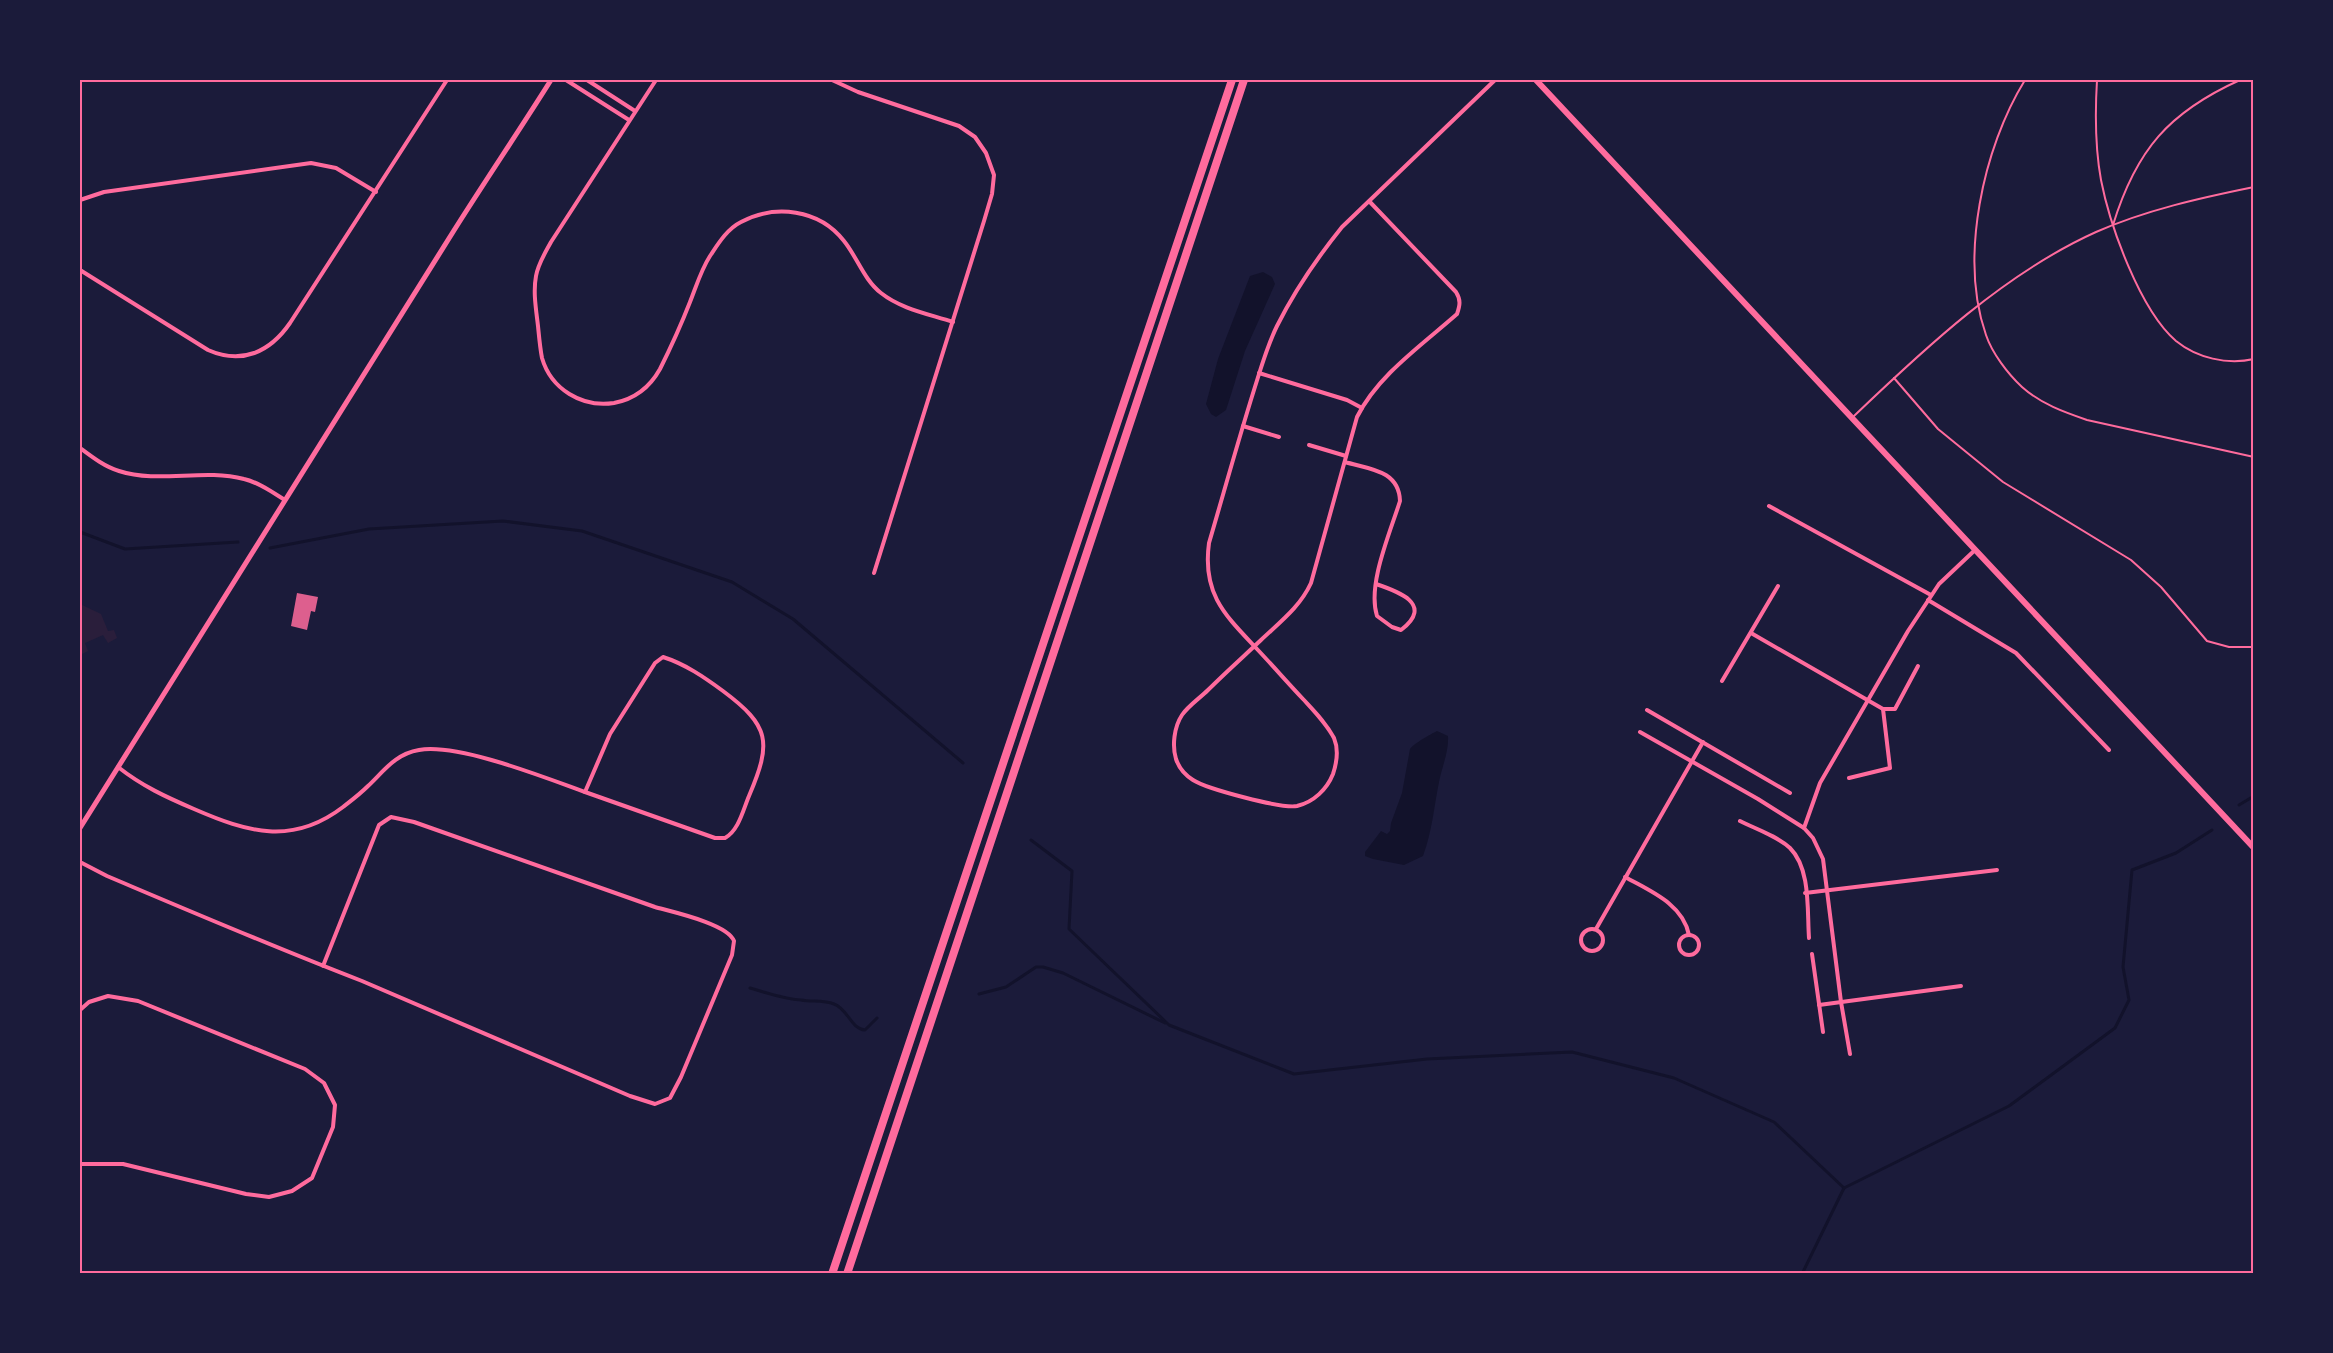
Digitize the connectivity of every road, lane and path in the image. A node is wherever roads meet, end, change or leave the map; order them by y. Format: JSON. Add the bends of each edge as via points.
{"nodes":[{"id":1,"x":447,"y":80,"type":"edge"},
{"id":2,"x":551,"y":80,"type":"edge"},
{"id":3,"x":566,"y":80,"type":"edge"},
{"id":4,"x":586,"y":80,"type":"edge"},
{"id":5,"x":656,"y":80,"type":"edge"},
{"id":6,"x":832,"y":80,"type":"edge"},
{"id":7,"x":1232,"y":80,"type":"edge"},
{"id":8,"x":1244,"y":80,"type":"edge"},
{"id":9,"x":1495,"y":80,"type":"edge"},
{"id":10,"x":1536,"y":80,"type":"edge"},
{"id":11,"x":2025,"y":80,"type":"edge"},
{"id":12,"x":2097,"y":80,"type":"edge"},
{"id":13,"x":2240,"y":80,"type":"edge"},
{"id":14,"x":635,"y":111,"type":"junction"},
{"id":15,"x":629,"y":120,"type":"junction"},
{"id":16,"x":2253,"y":187,"type":"edge"},
{"id":17,"x":376,"y":192,"type":"junction"},
{"id":18,"x":80,"y":200,"type":"edge"},
{"id":19,"x":1369,"y":201,"type":"junction"},
{"id":20,"x":2113,"y":225,"type":"junction"},
{"id":21,"x":80,"y":270,"type":"edge"},
{"id":22,"x":1978,"y":304,"type":"junction"},
{"id":23,"x":953,"y":322,"type":"junction"},
{"id":24,"x":2253,"y":360,"type":"edge"},
{"id":25,"x":1259,"y":373,"type":"junction"},
{"id":26,"x":1894,"y":378,"type":"junction"},
{"id":27,"x":1362,"y":408,"type":"junction"},
{"id":28,"x":1852,"y":418,"type":"junction"},
{"id":29,"x":1243,"y":426,"type":"junction"},
{"id":30,"x":1280,"y":437,"type":"dead end"},
{"id":31,"x":1309,"y":445,"type":"dead end"},
{"id":32,"x":80,"y":448,"type":"edge"},
{"id":33,"x":1347,"y":456,"type":"junction"},
{"id":34,"x":2253,"y":457,"type":"edge"},
{"id":35,"x":1345,"y":462,"type":"junction"},
{"id":36,"x":285,"y":501,"type":"junction"},
{"id":37,"x":1769,"y":506,"type":"dead end"},
{"id":38,"x":1975,"y":550,"type":"junction"},
{"id":39,"x":874,"y":573,"type":"dead end"},
{"id":40,"x":1376,"y":584,"type":"junction"},
{"id":41,"x":1778,"y":586,"type":"dead end"},
{"id":42,"x":1931,"y":595,"type":"junction"},
{"id":43,"x":1928,"y":600,"type":"junction"},
{"id":44,"x":1751,"y":633,"type":"junction"},
{"id":45,"x":1254,"y":646,"type":"junction"},
{"id":46,"x":2253,"y":648,"type":"edge"},
{"id":47,"x":1918,"y":666,"type":"dead end"},
{"id":48,"x":1722,"y":681,"type":"dead end"},
{"id":49,"x":1868,"y":701,"type":"junction"},
{"id":50,"x":1883,"y":709,"type":"junction"},
{"id":51,"x":1647,"y":710,"type":"dead end"},
{"id":52,"x":1640,"y":732,"type":"dead end"},
{"id":53,"x":1703,"y":742,"type":"junction"},
{"id":54,"x":2109,"y":750,"type":"dead end"},
{"id":55,"x":1692,"y":761,"type":"junction"},
{"id":56,"x":118,"y":768,"type":"junction"},
{"id":57,"x":1850,"y":778,"type":"dead end"},
{"id":58,"x":585,"y":792,"type":"junction"},
{"id":59,"x":1790,"y":793,"type":"dead end"},
{"id":60,"x":1740,"y":821,"type":"dead end"},
{"id":61,"x":80,"y":828,"type":"edge"},
{"id":62,"x":1804,"y":828,"type":"junction"},
{"id":63,"x":2253,"y":848,"type":"edge"},
{"id":64,"x":80,"y":862,"type":"edge"},
{"id":65,"x":1997,"y":870,"type":"dead end"},
{"id":66,"x":1625,"y":877,"type":"junction"},
{"id":67,"x":1828,"y":889,"type":"junction"},
{"id":68,"x":1805,"y":893,"type":"junction"},
{"id":69,"x":1596,"y":929,"type":"junction"},
{"id":70,"x":1689,"y":935,"type":"junction"},
{"id":71,"x":1809,"y":938,"type":"dead end"},
{"id":72,"x":1812,"y":954,"type":"dead end"},
{"id":73,"x":323,"y":966,"type":"junction"},
{"id":74,"x":1961,"y":986,"type":"dead end"},
{"id":75,"x":1841,"y":1002,"type":"junction"},
{"id":76,"x":1819,"y":1005,"type":"junction"},
{"id":77,"x":80,"y":1010,"type":"edge"},
{"id":78,"x":1823,"y":1032,"type":"dead end"},
{"id":79,"x":1850,"y":1054,"type":"dead end"},
{"id":80,"x":80,"y":1164,"type":"edge"},
{"id":81,"x":832,"y":1274,"type":"edge"},
{"id":82,"x":848,"y":1274,"type":"edge"}],
"edges":[{"from":1,"to":17,"type":"street"},
{"from":2,"to":36,"type":"main road"},
{"from":3,"to":15,"type":"street"},
{"from":4,"to":14,"type":"street"},
{"from":5,"to":14,"type":"street"},
{"from":6,"to":23,"type":"street","via":[[959,126],[975,137],[986,153],[994,175],[992,194]]},
{"from":7,"to":81,"type":"highway"},
{"from":8,"to":82,"type":"highway"},
{"from":9,"to":19,"type":"street"},
{"from":10,"to":28,"type":"main road"},
{"from":11,"to":22,"type":"lane","via":[[1998,136],[1978,210]]},
{"from":12,"to":20,"type":"lane","via":[[2097,145]]},
{"from":13,"to":20,"type":"lane","via":[[2180,113],[2155,141],[2136,166]]},
{"from":14,"to":15,"type":"street"},
{"from":15,"to":23,"type":"street","via":[[551,242],[536,277],[542,358],[559,386],[576,398],[595,403],[617,402],[633,397],[653,381],[708,258],[731,229],[760,214],[787,211],[825,223],[844,241],[882,294],[904,306]]},
{"from":16,"to":20,"type":"lane","via":[[2195,199]]},
{"from":17,"to":18,"type":"street","via":[[336,168],[311,163],[104,192]]},
{"from":17,"to":21,"type":"street","via":[[283,333],[260,351],[245,356],[225,357],[208,350]]},
{"from":19,"to":25,"type":"street","via":[[1342,227],[1306,274],[1277,325]]},
{"from":19,"to":27,"type":"street","via":[[1460,299],[1457,314],[1380,384]]},
{"from":20,"to":22,"type":"lane","via":[[2045,261]]},
{"from":20,"to":24,"type":"lane","via":[[2140,288],[2175,340],[2208,358]]},
{"from":22,"to":26,"type":"lane"},
{"from":22,"to":34,"type":"lane","via":[[1986,337],[2002,363],[2022,387],[2046,405],[2087,420]]},
{"from":23,"to":39,"type":"street"},
{"from":25,"to":27,"type":"street"},
{"from":25,"to":29,"type":"street"},
{"from":26,"to":28,"type":"lane"},
{"from":26,"to":46,"type":"lane","via":[[1938,429],[2003,482],[2131,560],[2161,587],[2207,640],[2229,647]]},
{"from":27,"to":33,"type":"street"},
{"from":28,"to":38,"type":"main road"},
{"from":29,"to":30,"type":"street"},
{"from":29,"to":45,"type":"street","via":[[1207,560],[1224,614]]},
{"from":31,"to":33,"type":"street"},
{"from":32,"to":36,"type":"street","via":[[119,471],[151,476],[236,477],[254,482]]},
{"from":33,"to":35,"type":"street"},
{"from":35,"to":40,"type":"street","via":[[1387,475],[1400,490]]},
{"from":35,"to":45,"type":"street","via":[[1311,583],[1304,597]]},
{"from":36,"to":56,"type":"main road"},
{"from":37,"to":42,"type":"street"},
{"from":38,"to":42,"type":"street"},
{"from":38,"to":63,"type":"main road"},
{"from":40,"to":40,"type":"street","via":[[1410,600],[1412,618],[1401,630],[1377,616]]},
{"from":41,"to":44,"type":"street"},
{"from":42,"to":43,"type":"street"},
{"from":43,"to":49,"type":"street"},
{"from":43,"to":54,"type":"street","via":[[2016,653]]},
{"from":44,"to":48,"type":"street"},
{"from":44,"to":49,"type":"street"},
{"from":45,"to":45,"type":"street","via":[[1183,714],[1176,734],[1176,759],[1192,780],[1208,788],[1278,804],[1295,806],[1309,802],[1329,783],[1337,762],[1335,741],[1325,723]]},
{"from":47,"to":50,"type":"street","via":[[1895,709]]},
{"from":49,"to":50,"type":"street"},
{"from":49,"to":62,"type":"street","via":[[1820,783]]},
{"from":50,"to":57,"type":"street","via":[[1890,768]]},
{"from":51,"to":53,"type":"street"},
{"from":52,"to":55,"type":"street"},
{"from":53,"to":55,"type":"street"},
{"from":53,"to":59,"type":"street"},
{"from":55,"to":62,"type":"street"},
{"from":55,"to":66,"type":"street"},
{"from":56,"to":58,"type":"street","via":[[156,793],[225,823],[264,831],[294,830],[326,818],[368,786],[389,764],[418,750],[458,753]]},
{"from":56,"to":61,"type":"main road"},
{"from":58,"to":58,"type":"street","via":[[715,838],[725,838],[735,830],[761,768],[760,731],[742,705],[697,673],[658,658],[610,734]]},
{"from":60,"to":68,"type":"street","via":[[1788,847],[1802,870]]},
{"from":62,"to":67,"type":"street","via":[[1820,850]]},
{"from":64,"to":73,"type":"street"},
{"from":65,"to":67,"type":"street"},
{"from":66,"to":69,"type":"street"},
{"from":66,"to":70,"type":"street","via":[[1670,904],[1684,920]]},
{"from":67,"to":68,"type":"street"},
{"from":67,"to":75,"type":"street"},
{"from":68,"to":71,"type":"street"},
{"from":69,"to":69,"type":"street","via":[[1583,934],[1582,944],[1590,950],[1602,944],[1602,934]]},
{"from":70,"to":70,"type":"street","via":[[1680,944],[1688,954],[1696,952],[1699,943]]},
{"from":72,"to":76,"type":"street"},
{"from":73,"to":73,"type":"street","via":[[656,1104],[670,1098],[681,1077],[732,955],[734,941],[729,933],[693,918],[391,817],[379,825]]},
{"from":74,"to":75,"type":"street"},
{"from":75,"to":76,"type":"street"},
{"from":75,"to":79,"type":"street"},
{"from":76,"to":78,"type":"street"},
{"from":77,"to":80,"type":"street","via":[[89,1002],[108,996],[138,1001],[304,1070],[324,1083],[335,1105],[333,1127],[312,1178],[292,1191],[274,1196],[246,1194],[123,1164]]}]}
